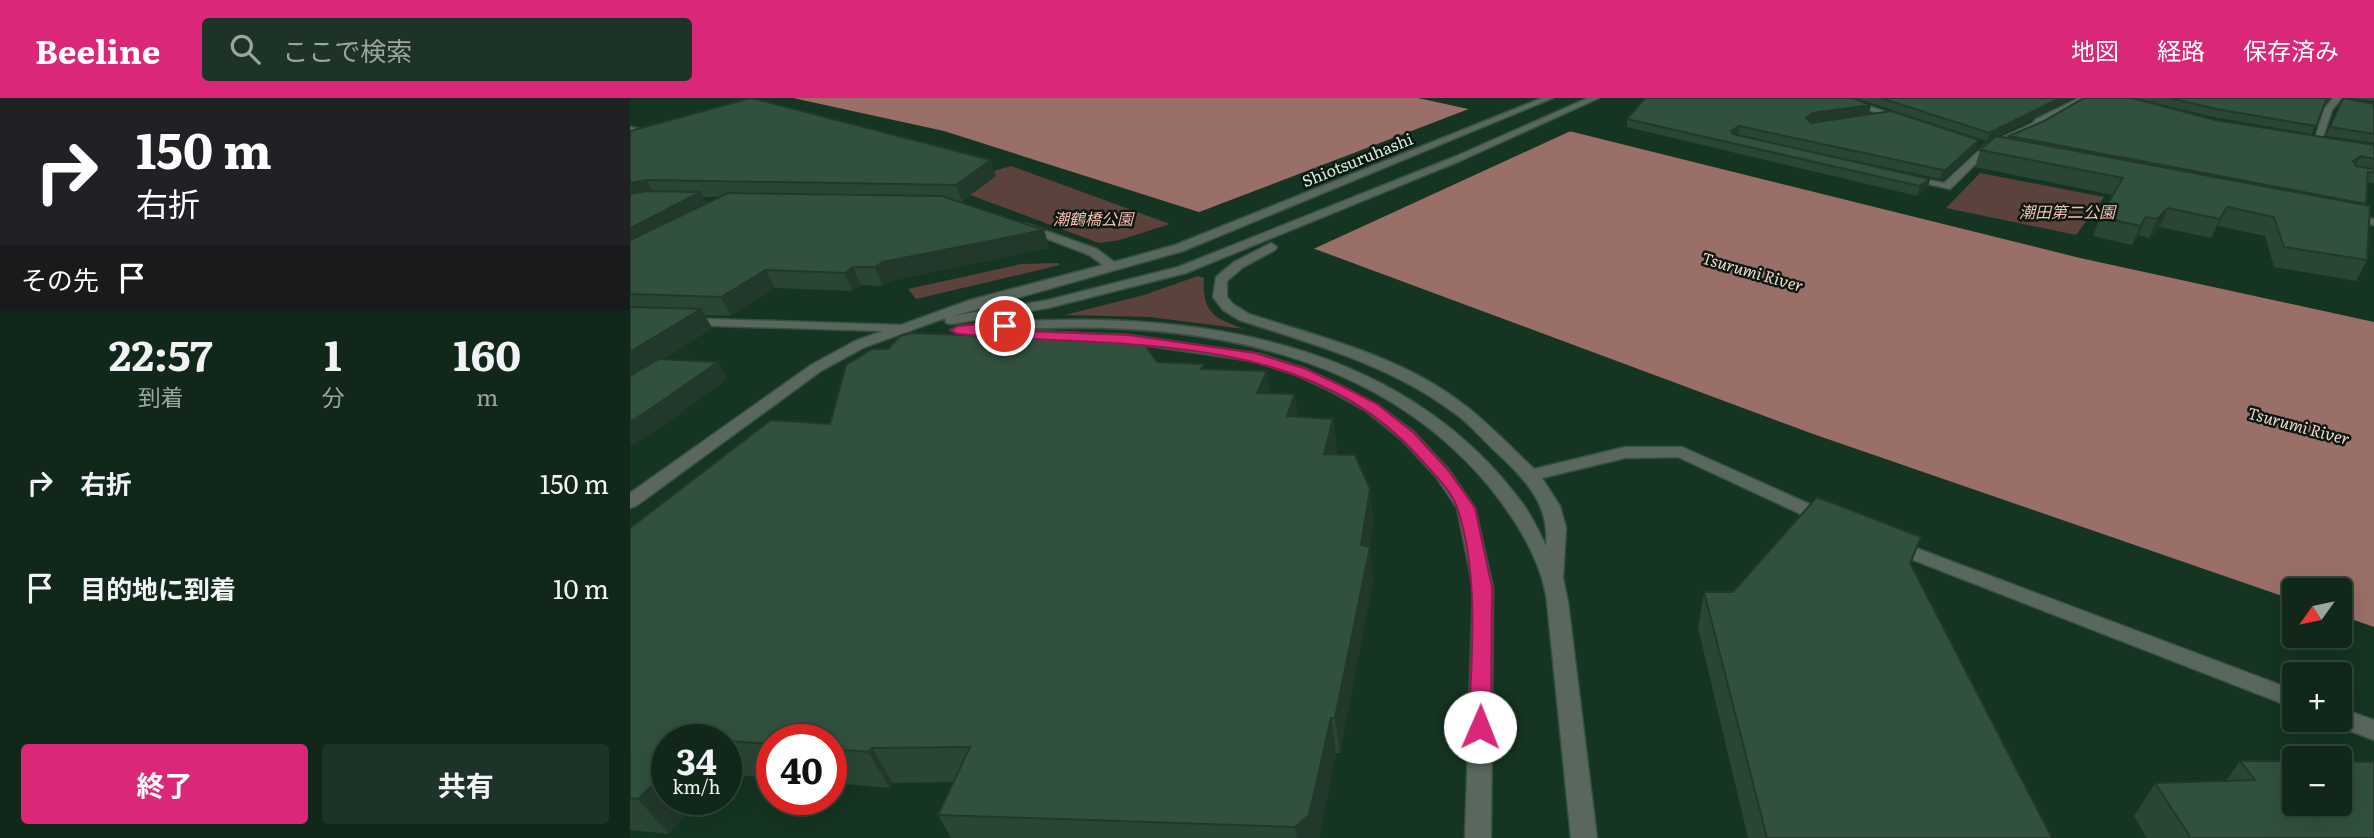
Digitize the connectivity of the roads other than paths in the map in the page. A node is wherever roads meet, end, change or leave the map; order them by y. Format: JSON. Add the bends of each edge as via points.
{"nodes":[{"id":1,"x":1549,"y":98,"type":"edge"},
{"id":2,"x":1567,"y":98,"type":"edge"},
{"id":3,"x":1595,"y":98,"type":"edge"},
{"id":4,"x":1839,"y":98,"type":"edge"},
{"id":5,"x":2086,"y":98,"type":"edge"},
{"id":6,"x":2337,"y":99,"type":"edge"},
{"id":7,"x":1583,"y":103,"type":"junction"},
{"id":8,"x":2349,"y":103,"type":"edge"},
{"id":9,"x":1890,"y":115,"type":"junction"},
{"id":10,"x":1864,"y":119,"type":"edge"},
{"id":11,"x":1916,"y":124,"type":"edge"},
{"id":12,"x":630,"y":130,"type":"edge"},
{"id":13,"x":630,"y":138,"type":"edge"},
{"id":14,"x":2304,"y":138,"type":"edge"},
{"id":15,"x":2317,"y":140,"type":"junction"},
{"id":16,"x":2328,"y":142,"type":"edge"},
{"id":17,"x":1984,"y":146,"type":"junction"},
{"id":18,"x":2009,"y":152,"type":"edge"},
{"id":19,"x":1898,"y":177,"type":"edge"},
{"id":20,"x":2333,"y":214,"type":"edge"},
{"id":21,"x":1009,"y":221,"type":"edge"},
{"id":22,"x":2374,"y":222,"type":"edge"},
{"id":23,"x":1249,"y":251,"type":"junction"},
{"id":24,"x":1111,"y":265,"type":"junction"},
{"id":25,"x":669,"y":320,"type":"edge"},
{"id":26,"x":906,"y":327,"type":"junction"},
{"id":27,"x":958,"y":330,"type":"junction"},
{"id":28,"x":1531,"y":475,"type":"junction"},
{"id":29,"x":630,"y":502,"type":"edge"},
{"id":30,"x":1850,"y":528,"type":"edge"},
{"id":31,"x":1873,"y":537,"type":"edge"},
{"id":32,"x":1553,"y":578,"type":"junction"},
{"id":33,"x":2282,"y":694,"type":"edge"},
{"id":34,"x":2352,"y":722,"type":"edge"},
{"id":35,"x":2374,"y":730,"type":"edge"},
{"id":36,"x":1478,"y":838,"type":"edge"},
{"id":37,"x":1584,"y":838,"type":"edge"}],
"edges":[{"from":1,"to":24,"type":"street","name":"Shiotsuruhashi","via":[[1180,248]]},
{"from":2,"to":7,"type":"street"},
{"from":3,"to":7,"type":"street"},
{"from":4,"to":9,"type":"street"},
{"from":5,"to":17,"type":"street"},
{"from":6,"to":8,"type":"street"},
{"from":6,"to":15,"type":"street","via":[[2328,109]]},
{"from":7,"to":23,"type":"street","via":[[1457,159],[1406,188]]},
{"from":9,"to":10,"type":"street"},
{"from":9,"to":11,"type":"street"},
{"from":12,"to":13,"type":"street","via":[[644,132]]},
{"from":14,"to":15,"type":"street"},
{"from":15,"to":16,"type":"street"},
{"from":17,"to":18,"type":"street"},
{"from":17,"to":19,"type":"street","via":[[1946,187]]},
{"from":20,"to":22,"type":"street"},
{"from":21,"to":24,"type":"street","via":[[1094,251]]},
{"from":23,"to":26,"type":"street","via":[[1048,304]]},
{"from":23,"to":28,"type":"street","via":[[1221,280],[1220,297],[1228,307],[1244,317],[1364,356],[1415,381],[1460,408]]},
{"from":24,"to":26,"type":"street","name":"Shiotsuruhashi"},
{"from":25,"to":26,"type":"street"},
{"from":26,"to":27,"type":"street"},
{"from":26,"to":29,"type":"street","via":[[860,344],[816,368]]},
{"from":27,"to":32,"type":"street","via":[[1052,322],[1158,326],[1231,337],[1323,361],[1420,412],[1474,457],[1517,510]]},
{"from":27,"to":36,"type":"street","via":[[1129,339],[1255,357],[1337,389],[1408,436],[1466,508],[1483,587]]},
{"from":28,"to":30,"type":"street","via":[[1645,450],[1682,452]]},
{"from":28,"to":32,"type":"street","via":[[1551,506],[1557,528]]},
{"from":31,"to":33,"type":"street"},
{"from":32,"to":37,"type":"street"},
{"from":34,"to":35,"type":"street"}]}
